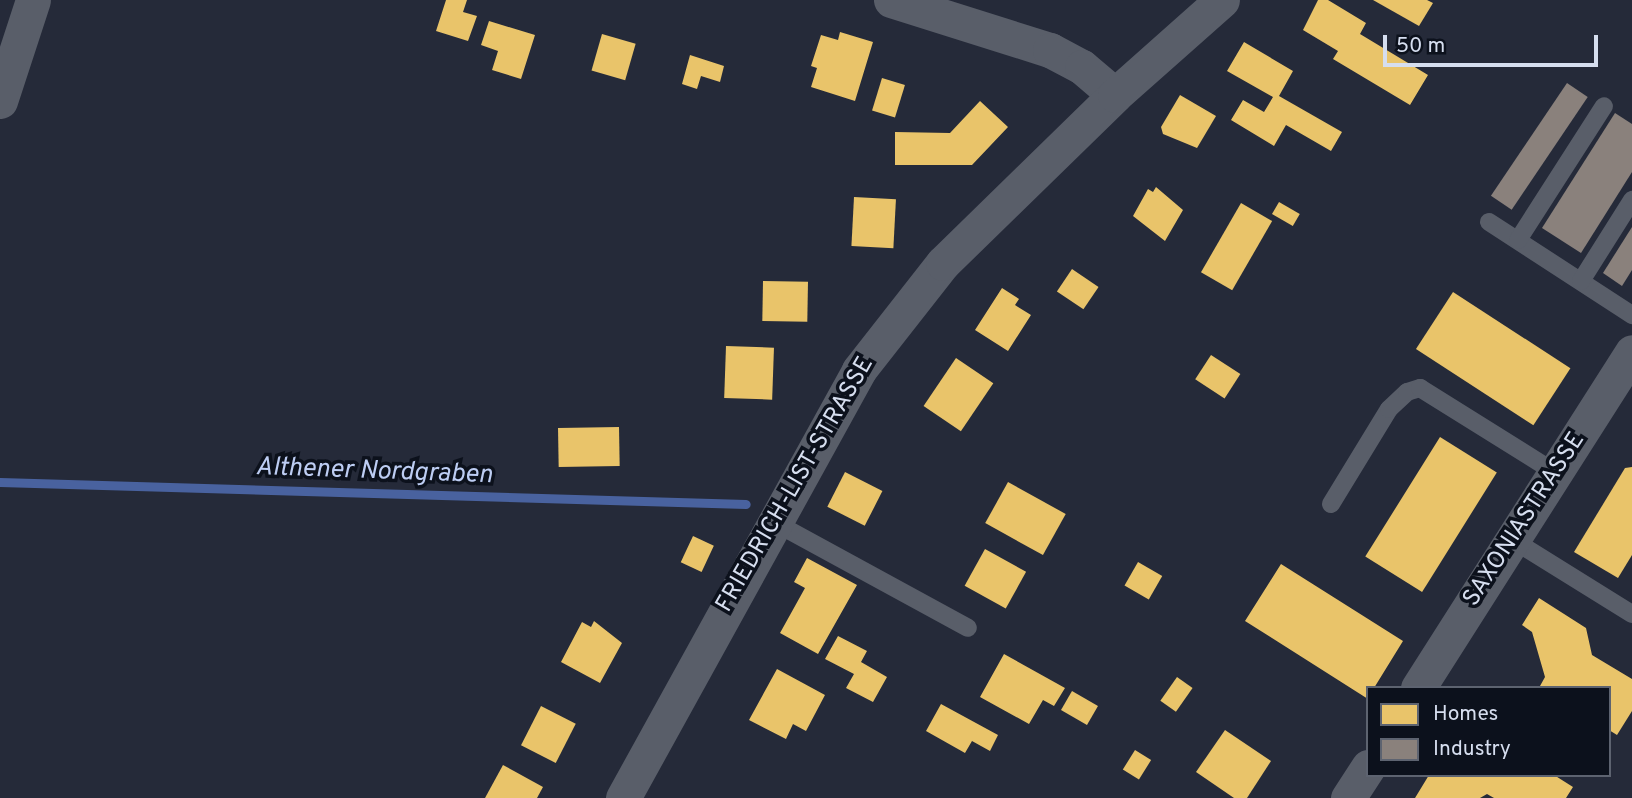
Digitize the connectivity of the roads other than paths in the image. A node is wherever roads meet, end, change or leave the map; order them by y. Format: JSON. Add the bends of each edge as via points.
{"nodes":[{"id":1,"x":33,"y":0,"type":"edge"},
{"id":2,"x":891,"y":0,"type":"edge"},
{"id":3,"x":1223,"y":0,"type":"edge"},
{"id":4,"x":1115,"y":95,"type":"junction"},
{"id":5,"x":0,"y":101,"type":"edge"},
{"id":6,"x":1604,"y":106,"type":"dead end"},
{"id":7,"x":1632,"y":200,"type":"edge"},
{"id":8,"x":1489,"y":222,"type":"dead end"},
{"id":9,"x":1518,"y":240,"type":"junction"},
{"id":10,"x":1581,"y":281,"type":"junction"},
{"id":11,"x":1632,"y":315,"type":"edge"},
{"id":12,"x":1631,"y":356,"type":"edge"},
{"id":13,"x":1556,"y":473,"type":"junction"},
{"id":14,"x":1331,"y":503,"type":"dead end"},
{"id":15,"x":772,"y":521,"type":"junction"},
{"id":16,"x":1513,"y":540,"type":"junction"},
{"id":17,"x":1632,"y":614,"type":"edge"},
{"id":18,"x":968,"y":628,"type":"dead end"},
{"id":19,"x":1419,"y":686,"type":"edge"},
{"id":20,"x":1366,"y":769,"type":"edge"},
{"id":21,"x":623,"y":798,"type":"edge"},
{"id":22,"x":1348,"y":798,"type":"edge"}],
"edges":[{"from":1,"to":5,"type":"street"},
{"from":2,"to":4,"type":"street","via":[[1050,50],[1082,67]]},
{"from":3,"to":4,"type":"street","name":"FRIEDRICH-LIST-STRASSE"},
{"from":4,"to":15,"type":"street","name":"FRIEDRICH-LIST-STRASSE","via":[[943,263],[899,317],[859,370]]},
{"from":6,"to":9,"type":"lane"},
{"from":7,"to":10,"type":"lane"},
{"from":8,"to":9,"type":"lane"},
{"from":9,"to":10,"type":"lane"},
{"from":10,"to":11,"type":"lane"},
{"from":12,"to":13,"type":"street","name":"SAXONIASTRASSE"},
{"from":13,"to":14,"type":"lane","via":[[1420,388],[1407,391],[1389,409]]},
{"from":13,"to":16,"type":"street","name":"SAXONIASTRASSE"},
{"from":15,"to":18,"type":"lane"},
{"from":15,"to":21,"type":"street","name":"FRIEDRICH-LIST-STRASSE"},
{"from":16,"to":17,"type":"lane"},
{"from":16,"to":19,"type":"street","name":"SAXONIASTRASSE"},
{"from":20,"to":22,"type":"street"}]}
